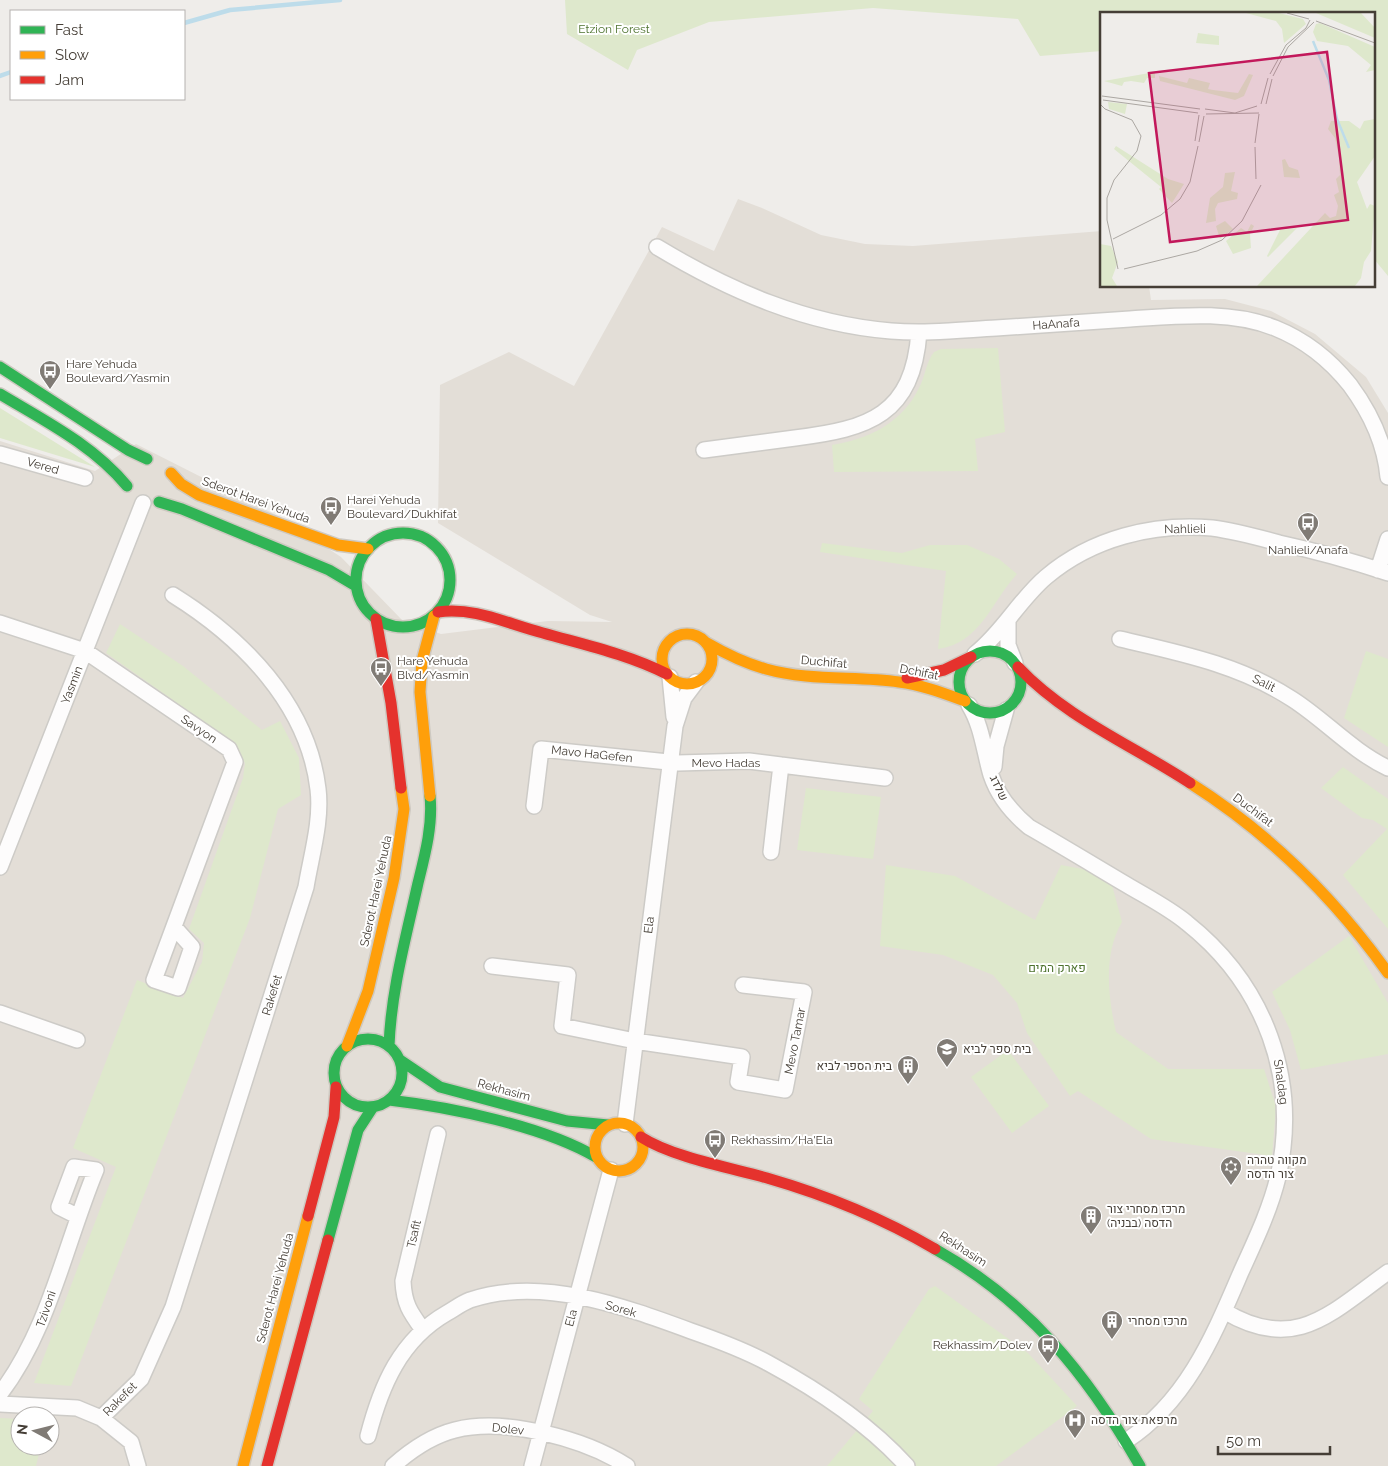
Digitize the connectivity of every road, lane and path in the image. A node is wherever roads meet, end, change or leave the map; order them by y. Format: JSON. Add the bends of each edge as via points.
{"nodes":[{"id":1,"x":657,"y":247,"type":"dead end"},
{"id":2,"x":919,"y":332,"type":"junction"},
{"id":3,"x":0,"y":367,"type":"edge"},
{"id":4,"x":0,"y":394,"type":"edge"},
{"id":5,"x":704,"y":450,"type":"dead end"},
{"id":6,"x":0,"y":454,"type":"edge"},
{"id":7,"x":147,"y":459,"type":"junction"},
{"id":8,"x":171,"y":473,"type":"junction"},
{"id":9,"x":1388,"y":477,"type":"edge"},
{"id":10,"x":85,"y":478,"type":"dead end"},
{"id":11,"x":127,"y":486,"type":"junction"},
{"id":12,"x":159,"y":502,"type":"junction"},
{"id":13,"x":143,"y":503,"type":"junction"},
{"id":14,"x":1388,"y":539,"type":"edge"},
{"id":15,"x":368,"y":549,"type":"junction"},
{"id":16,"x":1383,"y":571,"type":"edge"},
{"id":17,"x":450,"y":575,"type":"junction"},
{"id":18,"x":356,"y":586,"type":"junction"},
{"id":19,"x":461,"y":590,"type":"dead end"},
{"id":20,"x":173,"y":595,"type":"dead end"},
{"id":21,"x":472,"y":601,"type":"dead end"},
{"id":22,"x":436,"y":614,"type":"junction"},
{"id":23,"x":495,"y":616,"type":"junction"},
{"id":24,"x":376,"y":619,"type":"junction"},
{"id":25,"x":1008,"y":622,"type":"junction"},
{"id":26,"x":0,"y":623,"type":"edge"},
{"id":27,"x":671,"y":638,"type":"junction"},
{"id":28,"x":1120,"y":639,"type":"dead end"},
{"id":29,"x":707,"y":643,"type":"junction"},
{"id":30,"x":654,"y":645,"type":"dead end"},
{"id":31,"x":638,"y":648,"type":"dead end"},
{"id":32,"x":615,"y":651,"type":"junction"},
{"id":33,"x":85,"y":652,"type":"junction"},
{"id":34,"x":973,"y":656,"type":"junction"},
{"id":35,"x":1016,"y":664,"type":"junction"},
{"id":36,"x":757,"y":668,"type":"junction"},
{"id":37,"x":668,"y":676,"type":"junction"},
{"id":38,"x":700,"y":679,"type":"junction"},
{"id":39,"x":890,"y":680,"type":"junction"},
{"id":40,"x":967,"y":703,"type":"junction"},
{"id":41,"x":1026,"y":705,"type":"dead end"},
{"id":42,"x":1044,"y":705,"type":"dead end"},
{"id":43,"x":1008,"y":708,"type":"junction"},
{"id":44,"x":1067,"y":710,"type":"junction"},
{"id":45,"x":675,"y":726,"type":"junction"},
{"id":46,"x":670,"y":762,"type":"junction"},
{"id":47,"x":781,"y":765,"type":"junction"},
{"id":48,"x":1388,"y":768,"type":"edge"},
{"id":49,"x":885,"y":778,"type":"dead end"},
{"id":50,"x":1007,"y":805,"type":"junction"},
{"id":51,"x":534,"y":806,"type":"dead end"},
{"id":52,"x":771,"y":852,"type":"dead end"},
{"id":53,"x":0,"y":867,"type":"edge"},
{"id":54,"x":174,"y":928,"type":"dead end"},
{"id":55,"x":492,"y":966,"type":"dead end"},
{"id":56,"x":1388,"y":973,"type":"edge"},
{"id":57,"x":743,"y":985,"type":"dead end"},
{"id":58,"x":0,"y":1013,"type":"edge"},
{"id":59,"x":77,"y":1040,"type":"dead end"},
{"id":60,"x":635,"y":1041,"type":"junction"},
{"id":61,"x":347,"y":1046,"type":"junction"},
{"id":62,"x":389,"y":1046,"type":"junction"},
{"id":63,"x":400,"y":1060,"type":"junction"},
{"id":64,"x":336,"y":1087,"type":"junction"},
{"id":65,"x":389,"y":1100,"type":"junction"},
{"id":66,"x":373,"y":1107,"type":"junction"},
{"id":67,"x":625,"y":1124,"type":"junction"},
{"id":68,"x":608,"y":1125,"type":"junction"},
{"id":69,"x":438,"y":1134,"type":"dead end"},
{"id":70,"x":640,"y":1137,"type":"junction"},
{"id":71,"x":596,"y":1157,"type":"junction"},
{"id":72,"x":697,"y":1159,"type":"junction"},
{"id":73,"x":638,"y":1162,"type":"junction"},
{"id":74,"x":611,"y":1170,"type":"junction"},
{"id":75,"x":77,"y":1216,"type":"dead end"},
{"id":76,"x":1388,"y":1272,"type":"edge"},
{"id":77,"x":577,"y":1297,"type":"junction"},
{"id":78,"x":1224,"y":1311,"type":"junction"},
{"id":79,"x":424,"y":1330,"type":"junction"},
{"id":80,"x":0,"y":1394,"type":"edge"},
{"id":81,"x":0,"y":1404,"type":"edge"},
{"id":82,"x":101,"y":1418,"type":"junction"},
{"id":83,"x":541,"y":1433,"type":"junction"},
{"id":84,"x":368,"y":1436,"type":"dead end"},
{"id":85,"x":1126,"y":1441,"type":"junction"},
{"id":86,"x":138,"y":1466,"type":"edge"},
{"id":87,"x":243,"y":1466,"type":"edge"},
{"id":88,"x":267,"y":1466,"type":"edge"},
{"id":89,"x":393,"y":1466,"type":"edge"},
{"id":90,"x":532,"y":1466,"type":"edge"},
{"id":91,"x":627,"y":1466,"type":"edge"},
{"id":92,"x":907,"y":1466,"type":"edge"},
{"id":93,"x":1140,"y":1466,"type":"edge"}],
"edges":[{"from":1,"to":2,"type":"street","name":"HaAnafa","via":[[738,291],[796,313],[859,327]]},
{"from":2,"to":5,"type":"street","via":[[915,362],[905,388],[887,410],[874,419],[841,431]]},
{"from":2,"to":9,"type":"street","name":"HaAnafa","via":[[1180,316],[1230,317],[1273,327],[1310,346],[1339,371],[1356,393],[1378,433]]},
{"from":3,"to":7,"type":"street"},
{"from":4,"to":11,"type":"street","via":[[90,452],[113,469]]},
{"from":6,"to":10,"type":"street","name":"Vered"},
{"from":7,"to":8,"type":"street","via":[[162,462]]},
{"from":7,"to":11,"type":"street","via":[[132,468]]},
{"from":8,"to":12,"type":"street","via":[[169,493]]},
{"from":8,"to":15,"type":"street","name":"Sderot Harei Yehuda","via":[[199,495],[338,545]]},
{"from":11,"to":13,"type":"street","via":[[133,497]]},
{"from":12,"to":13,"type":"street"},
{"from":12,"to":18,"type":"street","via":[[329,570]]},
{"from":13,"to":33,"type":"street","name":"Yasmin"},
{"from":14,"to":16,"type":"street"},
{"from":15,"to":17,"type":"street","via":[[380,539],[410,533],[437,547],[446,560]]},
{"from":15,"to":18,"type":"street","via":[[356,572]]},
{"from":16,"to":25,"type":"street","name":"Nahlieli","via":[[1319,552],[1221,530],[1166,528],[1116,538],[1068,561],[1026,597]]},
{"from":17,"to":19,"type":"street"},
{"from":17,"to":22,"type":"street","via":[[445,601]]},
{"from":18,"to":24,"type":"street","via":[[363,604]]},
{"from":20,"to":82,"type":"street","name":"Rakefet","via":[[227,634],[275,686],[295,716],[309,751],[318,790],[316,829],[306,887],[173,1307],[141,1378]]},
{"from":21,"to":23,"type":"street"},
{"from":22,"to":23,"type":"street","via":[[458,609]]},
{"from":22,"to":24,"type":"street","via":[[420,624],[405,628],[390,626]]},
{"from":22,"to":62,"type":"street","via":[[422,661],[420,692],[431,809],[427,844],[390,1012]]},
{"from":23,"to":32,"type":"street","via":[[535,632]]},
{"from":24,"to":61,"type":"street","name":"Sderot Harei Yehuda","via":[[391,703],[404,809],[394,878],[368,991]]},
{"from":25,"to":34,"type":"street","name":"Nahlieli"},
{"from":25,"to":35,"type":"street","via":[[1008,645]]},
{"from":26,"to":33,"type":"street","name":"Savyon"},
{"from":27,"to":29,"type":"street","via":[[690,633]]},
{"from":27,"to":30,"type":"street"},
{"from":27,"to":37,"type":"street","via":[[662,655]]},
{"from":28,"to":48,"type":"street","name":"Salit","via":[[1198,657],[1249,675],[1294,700],[1362,753]]},
{"from":29,"to":36,"type":"street","via":[[732,660]]},
{"from":29,"to":38,"type":"street","via":[[712,658],[710,669]]},
{"from":31,"to":32,"type":"street"},
{"from":32,"to":37,"type":"street","via":[[646,662]]},
{"from":33,"to":53,"type":"street","name":"Yasmin"},
{"from":33,"to":54,"type":"street","name":"Savyon","via":[[229,749],[235,762]]},
{"from":34,"to":35,"type":"street","via":[[994,650]]},
{"from":34,"to":39,"type":"street","name":"Dchifat","via":[[936,672]]},
{"from":34,"to":40,"type":"street","via":[[964,664],[959,678],[961,693]]},
{"from":35,"to":43,"type":"street","via":[[1022,680],[1021,691]]},
{"from":35,"to":44,"type":"street","name":"Duchifat","via":[[1039,690]]},
{"from":36,"to":38,"type":"street","via":[[727,670]]},
{"from":36,"to":39,"type":"street","name":"Duchifat","via":[[814,676]]},
{"from":37,"to":38,"type":"street","via":[[684,684]]},
{"from":37,"to":45,"type":"street","name":"Ela"},
{"from":38,"to":45,"type":"street","name":"Ela","via":[[684,698]]},
{"from":39,"to":40,"type":"street","name":"Dchifat","via":[[930,686]]},
{"from":40,"to":43,"type":"street","via":[[986,713]]},
{"from":40,"to":50,"type":"street","name":"שלדג","via":[[975,715],[995,784]]},
{"from":41,"to":43,"type":"street"},
{"from":42,"to":44,"type":"street","name":"Duchifat"},
{"from":43,"to":50,"type":"street","name":"שלדג","via":[[996,746],[994,770],[1000,794]]},
{"from":44,"to":56,"type":"street","name":"Duchifat","via":[[1199,788],[1244,819],[1286,854],[1332,900],[1363,936]]},
{"from":45,"to":46,"type":"street","name":"Ela"},
{"from":46,"to":47,"type":"street","name":"Mevo Hadas","via":[[736,760]]},
{"from":46,"to":51,"type":"street","name":"Mavo HaGefen","via":[[541,749]]},
{"from":46,"to":60,"type":"street","name":"Ela"},
{"from":47,"to":49,"type":"street","name":"Mevo Hadas"},
{"from":47,"to":52,"type":"street"},
{"from":50,"to":78,"type":"street","name":"Shaldag","via":[[1030,827],[1193,927],[1236,971],[1270,1032],[1280,1066],[1285,1101],[1285,1139],[1278,1178],[1265,1218]]},
{"from":55,"to":60,"type":"street","via":[[568,975],[562,1026]]},
{"from":57,"to":60,"type":"street","name":"Mevo Tamar","via":[[804,992],[785,1090],[738,1082],[742,1057]]},
{"from":58,"to":59,"type":"street"},
{"from":60,"to":67,"type":"street","name":"Ela"},
{"from":61,"to":62,"type":"street","via":[[373,1039]]},
{"from":61,"to":64,"type":"street","via":[[340,1052],[334,1069]]},
{"from":62,"to":63,"type":"street"},
{"from":63,"to":65,"type":"street","via":[[400,1086]]},
{"from":63,"to":68,"type":"street","name":"Rekhasim","via":[[440,1087],[567,1121]]},
{"from":64,"to":66,"type":"street","via":[[355,1105]]},
{"from":64,"to":87,"type":"street","name":"Sderot Harei Yehuda","via":[[334,1117]]},
{"from":65,"to":66,"type":"street"},
{"from":65,"to":71,"type":"street","via":[[429,1104],[543,1134],[572,1143]]},
{"from":66,"to":88,"type":"street","via":[[358,1130]]},
{"from":67,"to":68,"type":"street"},
{"from":67,"to":70,"type":"street","via":[[636,1130]]},
{"from":68,"to":71,"type":"street","via":[[596,1140]]},
{"from":69,"to":79,"type":"street","name":"Tsafit","via":[[403,1281],[404,1298]]},
{"from":70,"to":72,"type":"street","name":"Rekhasim"},
{"from":70,"to":73,"type":"street","via":[[642,1153]]},
{"from":71,"to":74,"type":"street"},
{"from":72,"to":73,"type":"street","name":"Rekhasim"},
{"from":72,"to":85,"type":"street","name":"Rekhasim","via":[[797,1187],[862,1210],[918,1236],[969,1268],[1013,1302],[1052,1339],[1085,1379]]},
{"from":73,"to":74,"type":"street","via":[[624,1171]]},
{"from":74,"to":77,"type":"street","name":"Ela"},
{"from":75,"to":80,"type":"street","name":"Tzivoni","via":[[37,1334],[16,1373]]},
{"from":76,"to":78,"type":"street","via":[[1317,1322],[1291,1330],[1260,1328]]},
{"from":77,"to":79,"type":"street","name":"Sorek","via":[[545,1292],[498,1293],[468,1301]]},
{"from":77,"to":83,"type":"street","name":"Ela"},
{"from":77,"to":92,"type":"street","name":"Sorek","via":[[672,1324],[766,1362],[857,1420]]},
{"from":78,"to":85,"type":"street","name":"Shaldag","via":[[1208,1346],[1182,1388],[1154,1420]]},
{"from":79,"to":84,"type":"street","name":"Sorek","via":[[398,1358],[384,1385]]},
{"from":81,"to":82,"type":"street","via":[[77,1408]]},
{"from":82,"to":86,"type":"street","via":[[131,1442]]},
{"from":83,"to":89,"type":"street","name":"Dolev","via":[[478,1427],[455,1430],[426,1440]]},
{"from":83,"to":90,"type":"street","name":"Ela"},
{"from":83,"to":91,"type":"street","name":"Dolev","via":[[587,1446]]},
{"from":85,"to":93,"type":"street","name":"Rekhasim"}]}
